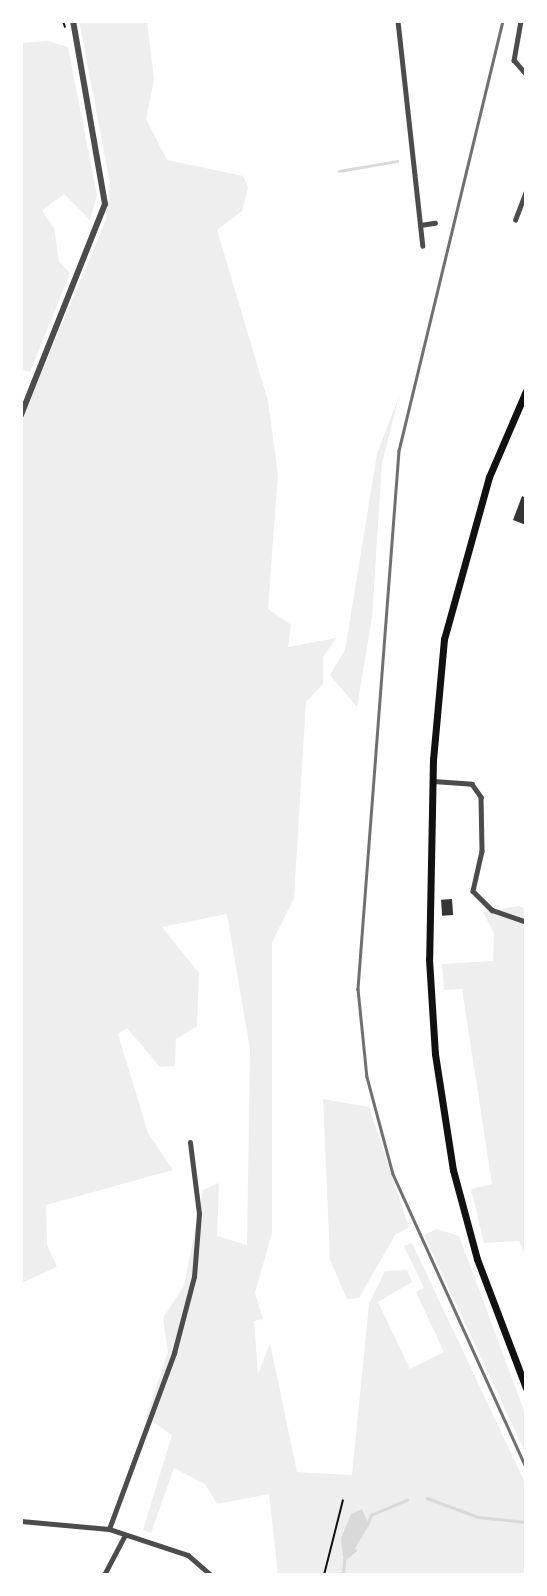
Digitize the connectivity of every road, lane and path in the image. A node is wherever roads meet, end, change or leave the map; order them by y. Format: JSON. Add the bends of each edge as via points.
{"nodes":[{"id":1,"x":63,"y":21,"type":"edge"},
{"id":2,"x":73,"y":21,"type":"edge"},
{"id":3,"x":398,"y":21,"type":"edge"},
{"id":4,"x":521,"y":21,"type":"edge"},
{"id":5,"x":67,"y":37,"type":"dead end"},
{"id":6,"x":526,"y":74,"type":"edge"},
{"id":7,"x":526,"y":191,"type":"edge"},
{"id":8,"x":515,"y":220,"type":"dead end"},
{"id":9,"x":435,"y":223,"type":"dead end"},
{"id":10,"x":419,"y":225,"type":"junction"},
{"id":11,"x":423,"y":246,"type":"dead end"},
{"id":12,"x":526,"y":391,"type":"edge"},
{"id":13,"x":21,"y":415,"type":"edge"},
{"id":14,"x":433,"y":781,"type":"junction"},
{"id":15,"x":526,"y":922,"type":"edge"},
{"id":16,"x":190,"y":1143,"type":"dead end"},
{"id":17,"x":526,"y":1388,"type":"edge"},
{"id":18,"x":344,"y":1500,"type":"dead end"},
{"id":19,"x":21,"y":1521,"type":"edge"},
{"id":20,"x":109,"y":1529,"type":"junction"},
{"id":21,"x":125,"y":1535,"type":"junction"},
{"id":22,"x":104,"y":1575,"type":"edge"},
{"id":23,"x":211,"y":1575,"type":"edge"},
{"id":24,"x":324,"y":1575,"type":"edge"}],
"edges":[{"from":1,"to":5,"type":"path"},
{"from":2,"to":13,"type":"street","via":[[105,204]]},
{"from":3,"to":10,"type":"street"},
{"from":4,"to":6,"type":"street","via":[[514,55]]},
{"from":7,"to":8,"type":"street"},
{"from":9,"to":10,"type":"street"},
{"from":10,"to":11,"type":"street"},
{"from":12,"to":14,"type":"main road","via":[[459,573],[444,639]]},
{"from":14,"to":15,"type":"street","via":[[472,784],[481,797],[482,851],[473,891],[492,910]]},
{"from":14,"to":17,"type":"main road","via":[[429,959],[442,1109],[477,1259]]},
{"from":16,"to":20,"type":"street","via":[[199,1214],[194,1277],[174,1353]]},
{"from":18,"to":24,"type":"path"},
{"from":19,"to":20,"type":"street"},
{"from":20,"to":21,"type":"street"},
{"from":21,"to":22,"type":"street"},
{"from":21,"to":23,"type":"street","via":[[187,1555]]}]}
